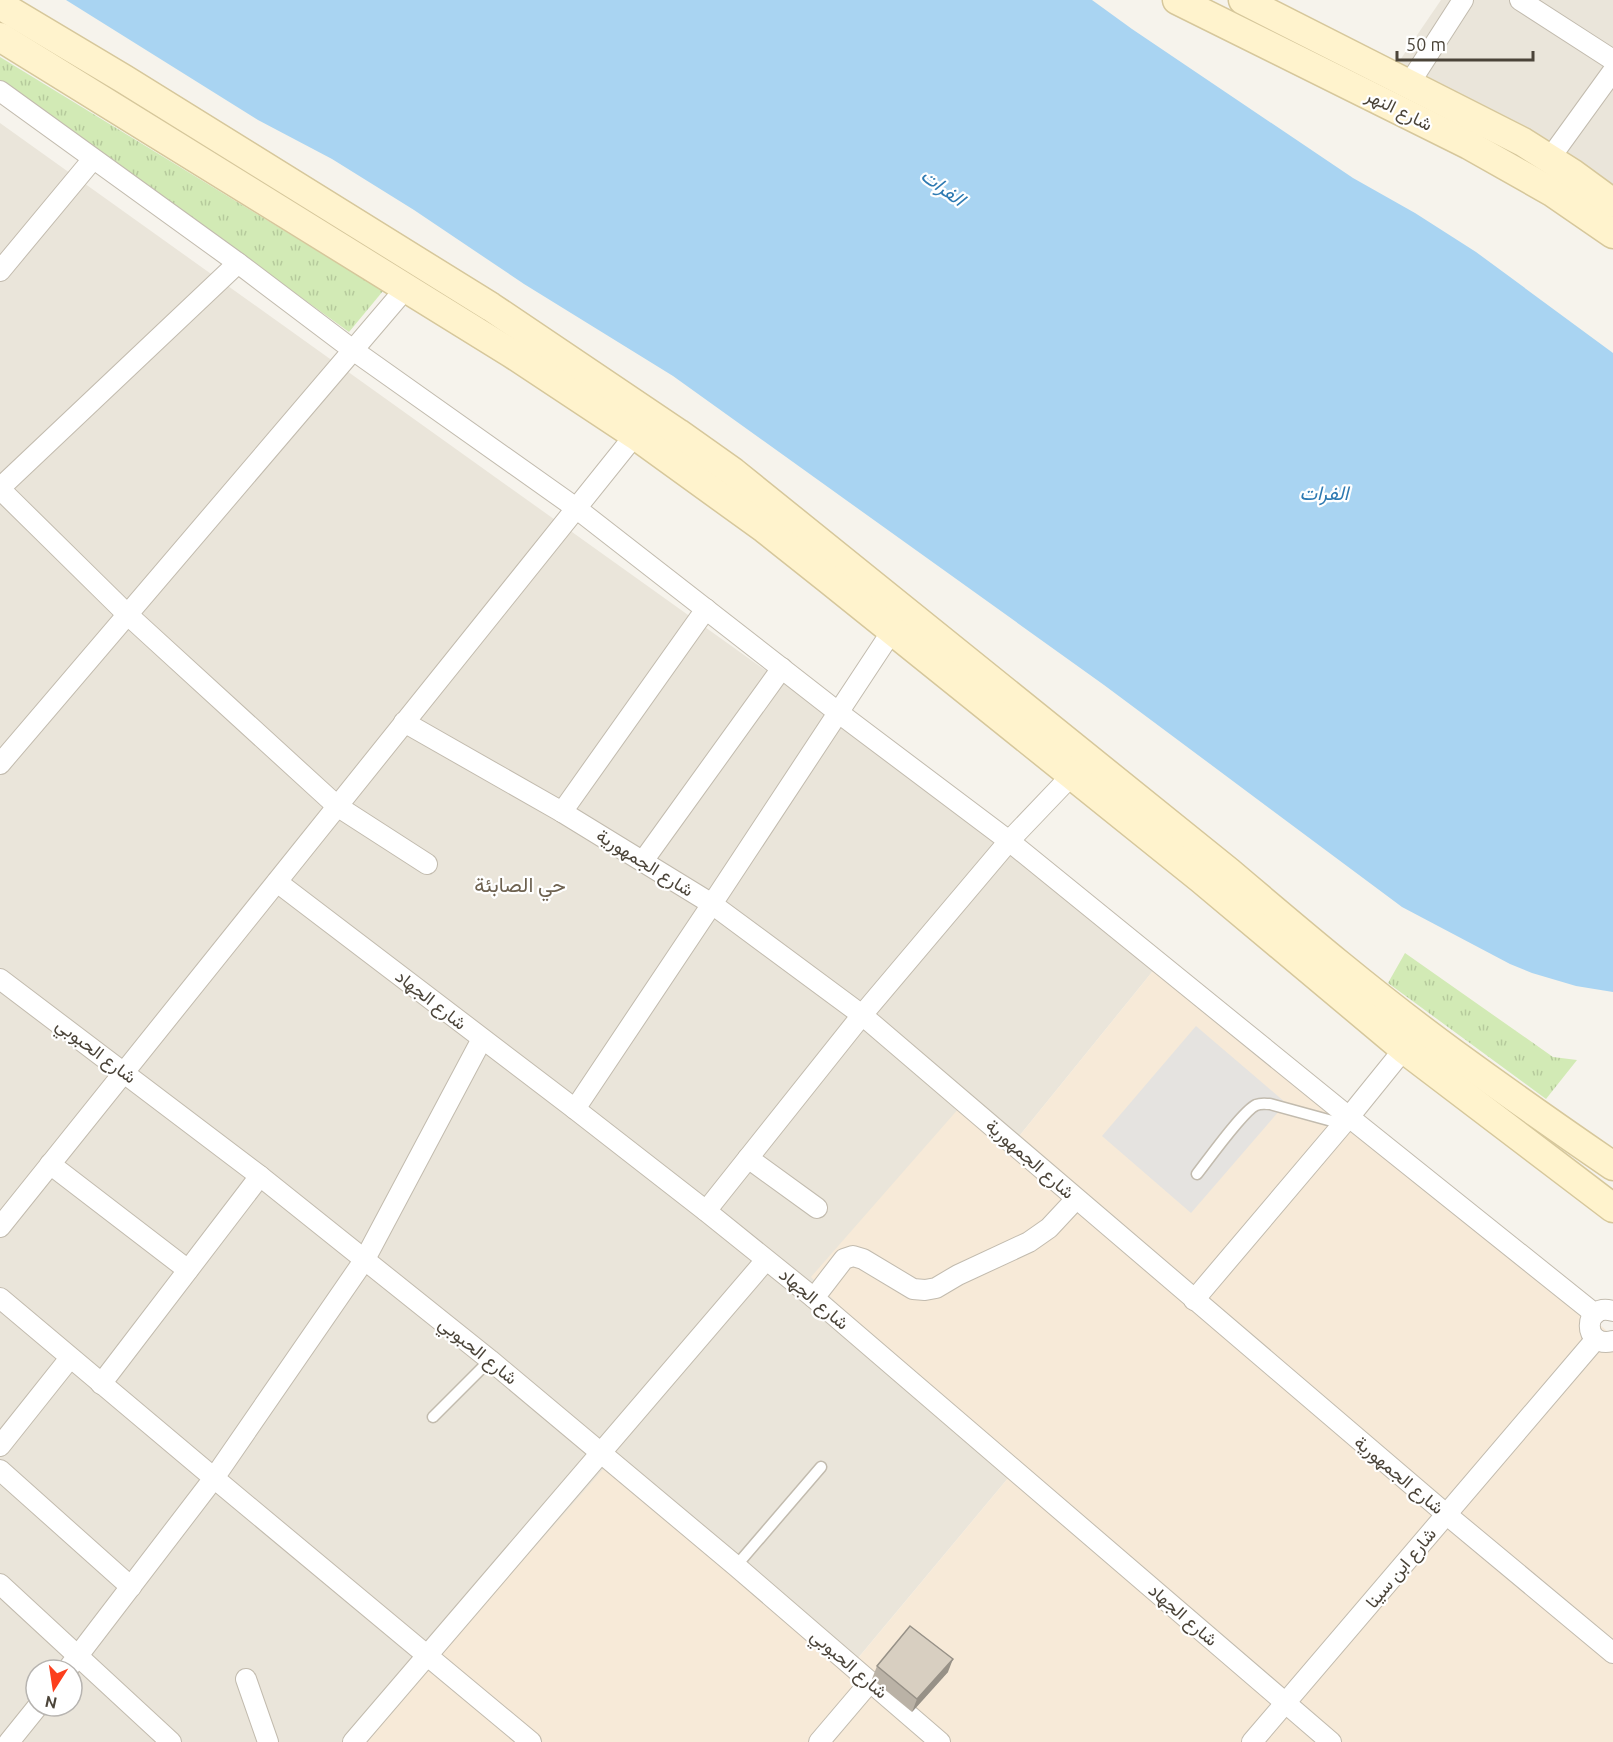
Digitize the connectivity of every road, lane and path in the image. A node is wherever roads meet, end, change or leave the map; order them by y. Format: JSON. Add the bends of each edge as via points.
{"nodes":[{"id":1,"x":1177,"y":0,"type":"edge"},
{"id":2,"x":1243,"y":0,"type":"edge"},
{"id":3,"x":1463,"y":0,"type":"edge"},
{"id":4,"x":1520,"y":0,"type":"edge"},
{"id":5,"x":0,"y":5,"type":"edge"},
{"id":6,"x":0,"y":37,"type":"edge"},
{"id":7,"x":1613,"y":60,"type":"edge"},
{"id":8,"x":1613,"y":71,"type":"edge"},
{"id":9,"x":1409,"y":84,"type":"junction"},
{"id":10,"x":0,"y":91,"type":"edge"},
{"id":11,"x":1550,"y":158,"type":"junction"},
{"id":12,"x":93,"y":159,"type":"junction"},
{"id":13,"x":1613,"y":203,"type":"edge"},
{"id":14,"x":1613,"y":234,"type":"edge"},
{"id":15,"x":238,"y":263,"type":"junction"},
{"id":16,"x":0,"y":271,"type":"edge"},
{"id":17,"x":406,"y":288,"type":"junction"},
{"id":18,"x":353,"y":350,"type":"junction"},
{"id":19,"x":635,"y":435,"type":"junction"},
{"id":20,"x":0,"y":488,"type":"edge"},
{"id":21,"x":576,"y":508,"type":"junction"},
{"id":22,"x":706,"y":609,"type":"junction"},
{"id":23,"x":128,"y":615,"type":"junction"},
{"id":24,"x":892,"y":631,"type":"junction"},
{"id":25,"x":782,"y":668,"type":"junction"},
{"id":26,"x":996,"y":699,"type":"junction"},
{"id":27,"x":839,"y":713,"type":"junction"},
{"id":28,"x":404,"y":723,"type":"junction"},
{"id":29,"x":0,"y":764,"type":"edge"},
{"id":30,"x":1072,"y":775,"type":"junction"},
{"id":31,"x":337,"y":806,"type":"junction"},
{"id":32,"x":562,"y":812,"type":"junction"},
{"id":33,"x":1009,"y":840,"type":"junction"},
{"id":34,"x":643,"y":861,"type":"junction"},
{"id":35,"x":428,"y":864,"type":"dead end"},
{"id":36,"x":277,"y":882,"type":"junction"},
{"id":37,"x":712,"y":904,"type":"junction"},
{"id":38,"x":3,"y":988,"type":"edge"},
{"id":39,"x":862,"y":1015,"type":"junction"},
{"id":40,"x":482,"y":1039,"type":"junction"},
{"id":41,"x":1404,"y":1049,"type":"junction"},
{"id":42,"x":124,"y":1072,"type":"junction"},
{"id":43,"x":574,"y":1108,"type":"junction"},
{"id":44,"x":1346,"y":1120,"type":"junction"},
{"id":45,"x":748,"y":1158,"type":"junction"},
{"id":46,"x":50,"y":1164,"type":"junction"},
{"id":47,"x":1613,"y":1166,"type":"edge"},
{"id":48,"x":1197,"y":1174,"type":"dead end"},
{"id":49,"x":260,"y":1176,"type":"junction"},
{"id":50,"x":1076,"y":1199,"type":"junction"},
{"id":51,"x":817,"y":1208,"type":"dead end"},
{"id":52,"x":1613,"y":1208,"type":"edge"},
{"id":53,"x":706,"y":1211,"type":"junction"},
{"id":54,"x":0,"y":1227,"type":"edge"},
{"id":55,"x":365,"y":1259,"type":"junction"},
{"id":56,"x":766,"y":1260,"type":"junction"},
{"id":57,"x":188,"y":1270,"type":"junction"},
{"id":58,"x":0,"y":1298,"type":"edge"},
{"id":59,"x":814,"y":1298,"type":"junction"},
{"id":60,"x":1194,"y":1300,"type":"junction"},
{"id":61,"x":1604,"y":1312,"type":"edge"},
{"id":62,"x":1604,"y":1340,"type":"edge"},
{"id":63,"x":70,"y":1358,"type":"junction"},
{"id":64,"x":490,"y":1360,"type":"junction"},
{"id":65,"x":101,"y":1384,"type":"junction"},
{"id":66,"x":432,"y":1417,"type":"dead end"},
{"id":67,"x":0,"y":1446,"type":"edge"},
{"id":68,"x":602,"y":1453,"type":"junction"},
{"id":69,"x":821,"y":1467,"type":"dead end"},
{"id":70,"x":0,"y":1470,"type":"edge"},
{"id":71,"x":213,"y":1478,"type":"junction"},
{"id":72,"x":1446,"y":1514,"type":"junction"},
{"id":73,"x":736,"y":1566,"type":"junction"},
{"id":74,"x":0,"y":1584,"type":"edge"},
{"id":75,"x":131,"y":1587,"type":"junction"},
{"id":76,"x":1613,"y":1653,"type":"edge"},
{"id":77,"x":426,"y":1656,"type":"junction"},
{"id":78,"x":68,"y":1658,"type":"edge"},
{"id":79,"x":77,"y":1658,"type":"edge"},
{"id":80,"x":84,"y":1672,"type":"edge"},
{"id":81,"x":246,"y":1679,"type":"dead end"},
{"id":82,"x":870,"y":1682,"type":"junction"},
{"id":83,"x":1285,"y":1703,"type":"junction"},
{"id":84,"x":28,"y":1718,"type":"edge"},
{"id":85,"x":9,"y":1742,"type":"edge"},
{"id":86,"x":171,"y":1742,"type":"edge"},
{"id":87,"x":268,"y":1742,"type":"edge"},
{"id":88,"x":353,"y":1742,"type":"edge"},
{"id":89,"x":531,"y":1742,"type":"edge"},
{"id":90,"x":819,"y":1742,"type":"edge"},
{"id":91,"x":940,"y":1742,"type":"edge"},
{"id":92,"x":1252,"y":1742,"type":"edge"},
{"id":93,"x":1331,"y":1742,"type":"edge"}],
"edges":[{"from":1,"to":14,"type":"main road","name":"شارع النهر","via":[[1479,150],[1552,192]]},
{"from":2,"to":9,"type":"main road","name":"شارع النهر"},
{"from":3,"to":9,"type":"street"},
{"from":4,"to":7,"type":"street"},
{"from":5,"to":26,"type":"main road","via":[[433,270],[632,400],[733,472]]},
{"from":6,"to":17,"type":"main road"},
{"from":8,"to":11,"type":"street"},
{"from":9,"to":11,"type":"main road","name":"شارع النهر"},
{"from":10,"to":12,"type":"street"},
{"from":11,"to":13,"type":"main road","name":"شارع النهر"},
{"from":12,"to":15,"type":"street"},
{"from":12,"to":16,"type":"street"},
{"from":15,"to":18,"type":"street"},
{"from":15,"to":20,"type":"street"},
{"from":17,"to":18,"type":"street"},
{"from":17,"to":19,"type":"main road"},
{"from":18,"to":21,"type":"street"},
{"from":18,"to":23,"type":"street"},
{"from":19,"to":21,"type":"street"},
{"from":19,"to":24,"type":"main road","via":[[765,529]]},
{"from":20,"to":23,"type":"street"},
{"from":21,"to":22,"type":"street"},
{"from":21,"to":28,"type":"street"},
{"from":22,"to":25,"type":"street"},
{"from":22,"to":32,"type":"street"},
{"from":23,"to":29,"type":"street"},
{"from":23,"to":31,"type":"street"},
{"from":24,"to":26,"type":"main road"},
{"from":24,"to":27,"type":"street"},
{"from":25,"to":27,"type":"street"},
{"from":25,"to":34,"type":"street"},
{"from":26,"to":30,"type":"main road"},
{"from":26,"to":47,"type":"main road","via":[[1220,864],[1385,1001]]},
{"from":27,"to":33,"type":"street"},
{"from":27,"to":37,"type":"street"},
{"from":28,"to":31,"type":"street"},
{"from":28,"to":32,"type":"street","name":"شارع الجمهورية"},
{"from":30,"to":33,"type":"street"},
{"from":30,"to":41,"type":"main road"},
{"from":31,"to":35,"type":"street"},
{"from":31,"to":36,"type":"street"},
{"from":32,"to":34,"type":"street","name":"شارع الجمهورية"},
{"from":33,"to":39,"type":"street"},
{"from":33,"to":44,"type":"street"},
{"from":34,"to":37,"type":"street","name":"شارع الجمهورية"},
{"from":36,"to":40,"type":"street","name":"شارع الجهاد"},
{"from":36,"to":42,"type":"street"},
{"from":37,"to":39,"type":"street","name":"شارع الجمهورية"},
{"from":37,"to":43,"type":"street"},
{"from":38,"to":42,"type":"street","name":"شارع الحبوبي"},
{"from":39,"to":45,"type":"street"},
{"from":39,"to":50,"type":"street","name":"شارع الجمهورية"},
{"from":40,"to":43,"type":"street","name":"شارع الجهاد"},
{"from":40,"to":55,"type":"street"},
{"from":41,"to":44,"type":"street"},
{"from":41,"to":52,"type":"main road"},
{"from":42,"to":46,"type":"street"},
{"from":42,"to":49,"type":"street","name":"شارع الحبوبي"},
{"from":43,"to":53,"type":"street","name":"شارع الجهاد"},
{"from":44,"to":48,"type":"lane","via":[[1258,1104]]},
{"from":44,"to":60,"type":"street"},
{"from":44,"to":61,"type":"street"},
{"from":45,"to":51,"type":"street"},
{"from":45,"to":53,"type":"street"},
{"from":46,"to":54,"type":"street"},
{"from":46,"to":57,"type":"street"},
{"from":49,"to":55,"type":"street","name":"شارع الحبوبي"},
{"from":49,"to":57,"type":"street"},
{"from":50,"to":59,"type":"street","via":[[1049,1228],[1029,1242],[936,1288],[913,1289],[853,1256],[844,1259]]},
{"from":50,"to":60,"type":"street","name":"شارع الجمهورية"},
{"from":53,"to":56,"type":"street","name":"شارع الجهاد"},
{"from":55,"to":64,"type":"street","name":"شارع الحبوبي"},
{"from":55,"to":71,"type":"street"},
{"from":56,"to":59,"type":"street","name":"شارع الجهاد"},
{"from":56,"to":68,"type":"street"},
{"from":57,"to":65,"type":"street"},
{"from":58,"to":63,"type":"street"},
{"from":59,"to":83,"type":"street","name":"شارع الجهاد"},
{"from":60,"to":72,"type":"street","name":"شارع الجمهورية"},
{"from":61,"to":62,"type":"street","via":[[1591,1318],[1590,1329]]},
{"from":62,"to":72,"type":"street","name":"شارع ابن سينا"},
{"from":63,"to":65,"type":"street"},
{"from":63,"to":67,"type":"street"},
{"from":64,"to":66,"type":"lane"},
{"from":64,"to":68,"type":"street","name":"شارع الحبوبي"},
{"from":65,"to":71,"type":"street"},
{"from":68,"to":73,"type":"street","name":"شارع الحبوبي"},
{"from":68,"to":77,"type":"street"},
{"from":69,"to":73,"type":"lane"},
{"from":70,"to":75,"type":"street"},
{"from":71,"to":75,"type":"street"},
{"from":71,"to":77,"type":"street"},
{"from":72,"to":76,"type":"street","name":"شارع الجمهورية"},
{"from":72,"to":83,"type":"street","name":"شارع ابن سينا"},
{"from":73,"to":82,"type":"street","name":"شارع الحبوبي"},
{"from":74,"to":78,"type":"street"},
{"from":75,"to":79,"type":"street"},
{"from":77,"to":88,"type":"street"},
{"from":77,"to":89,"type":"street"},
{"from":80,"to":86,"type":"street"},
{"from":81,"to":87,"type":"street"},
{"from":82,"to":90,"type":"street"},
{"from":82,"to":91,"type":"street","name":"شارع الحبوبي"},
{"from":83,"to":92,"type":"street","name":"شارع ابن سينا"},
{"from":83,"to":93,"type":"street","name":"شارع الجهاد"},
{"from":84,"to":85,"type":"street"}]}
